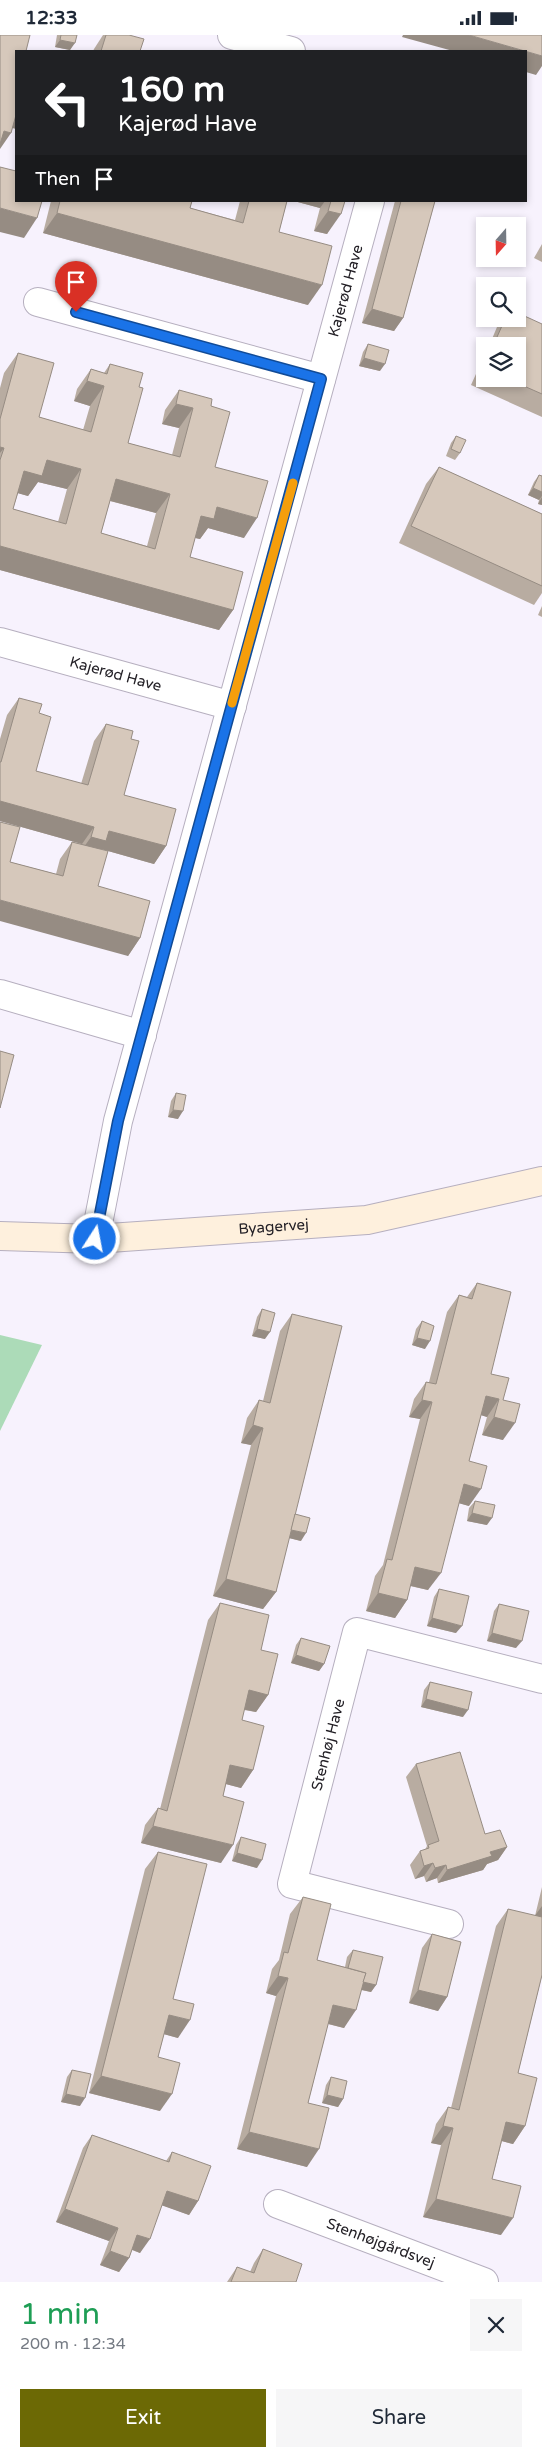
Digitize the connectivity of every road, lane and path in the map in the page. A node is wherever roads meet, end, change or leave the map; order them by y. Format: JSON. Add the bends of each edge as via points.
{"nodes":[{"id":1,"x":232,"y":35,"type":"edge"},
{"id":2,"x":287,"y":50,"type":"edge"},
{"id":3,"x":370,"y":202,"type":"edge"},
{"id":4,"x":38,"y":302,"type":"dead end"},
{"id":5,"x":321,"y":379,"type":"junction"},
{"id":6,"x":0,"y":642,"type":"edge"},
{"id":7,"x":232,"y":706,"type":"junction"},
{"id":8,"x":0,"y":994,"type":"edge"},
{"id":9,"x":142,"y":1035,"type":"junction"},
{"id":10,"x":542,"y":1181,"type":"edge"},
{"id":11,"x":0,"y":1236,"type":"edge"},
{"id":12,"x":95,"y":1239,"type":"junction"},
{"id":13,"x":542,"y":1679,"type":"edge"},
{"id":14,"x":449,"y":1924,"type":"dead end"},
{"id":15,"x":278,"y":2204,"type":"dead end"},
{"id":16,"x":484,"y":2282,"type":"edge"}],
"edges":[{"from":1,"to":2,"type":"street"},
{"from":3,"to":5,"type":"street","name":"Kajerød Have"},
{"from":4,"to":5,"type":"street"},
{"from":5,"to":7,"type":"street","name":"Kajerød Have"},
{"from":6,"to":7,"type":"street","name":"Kajerød Have"},
{"from":7,"to":9,"type":"street","name":"Kajerød Have"},
{"from":8,"to":9,"type":"street"},
{"from":9,"to":12,"type":"street","name":"Kajerød Have","via":[[118,1121]]},
{"from":10,"to":12,"type":"street","name":"Byagervej","via":[[368,1220]]},
{"from":11,"to":12,"type":"street","name":"Byagervej"},
{"from":13,"to":14,"type":"street","name":"Stenhøj Have","via":[[357,1632],[292,1884]]},
{"from":15,"to":16,"type":"street","name":"Stenhøjgårdsvej"}]}
